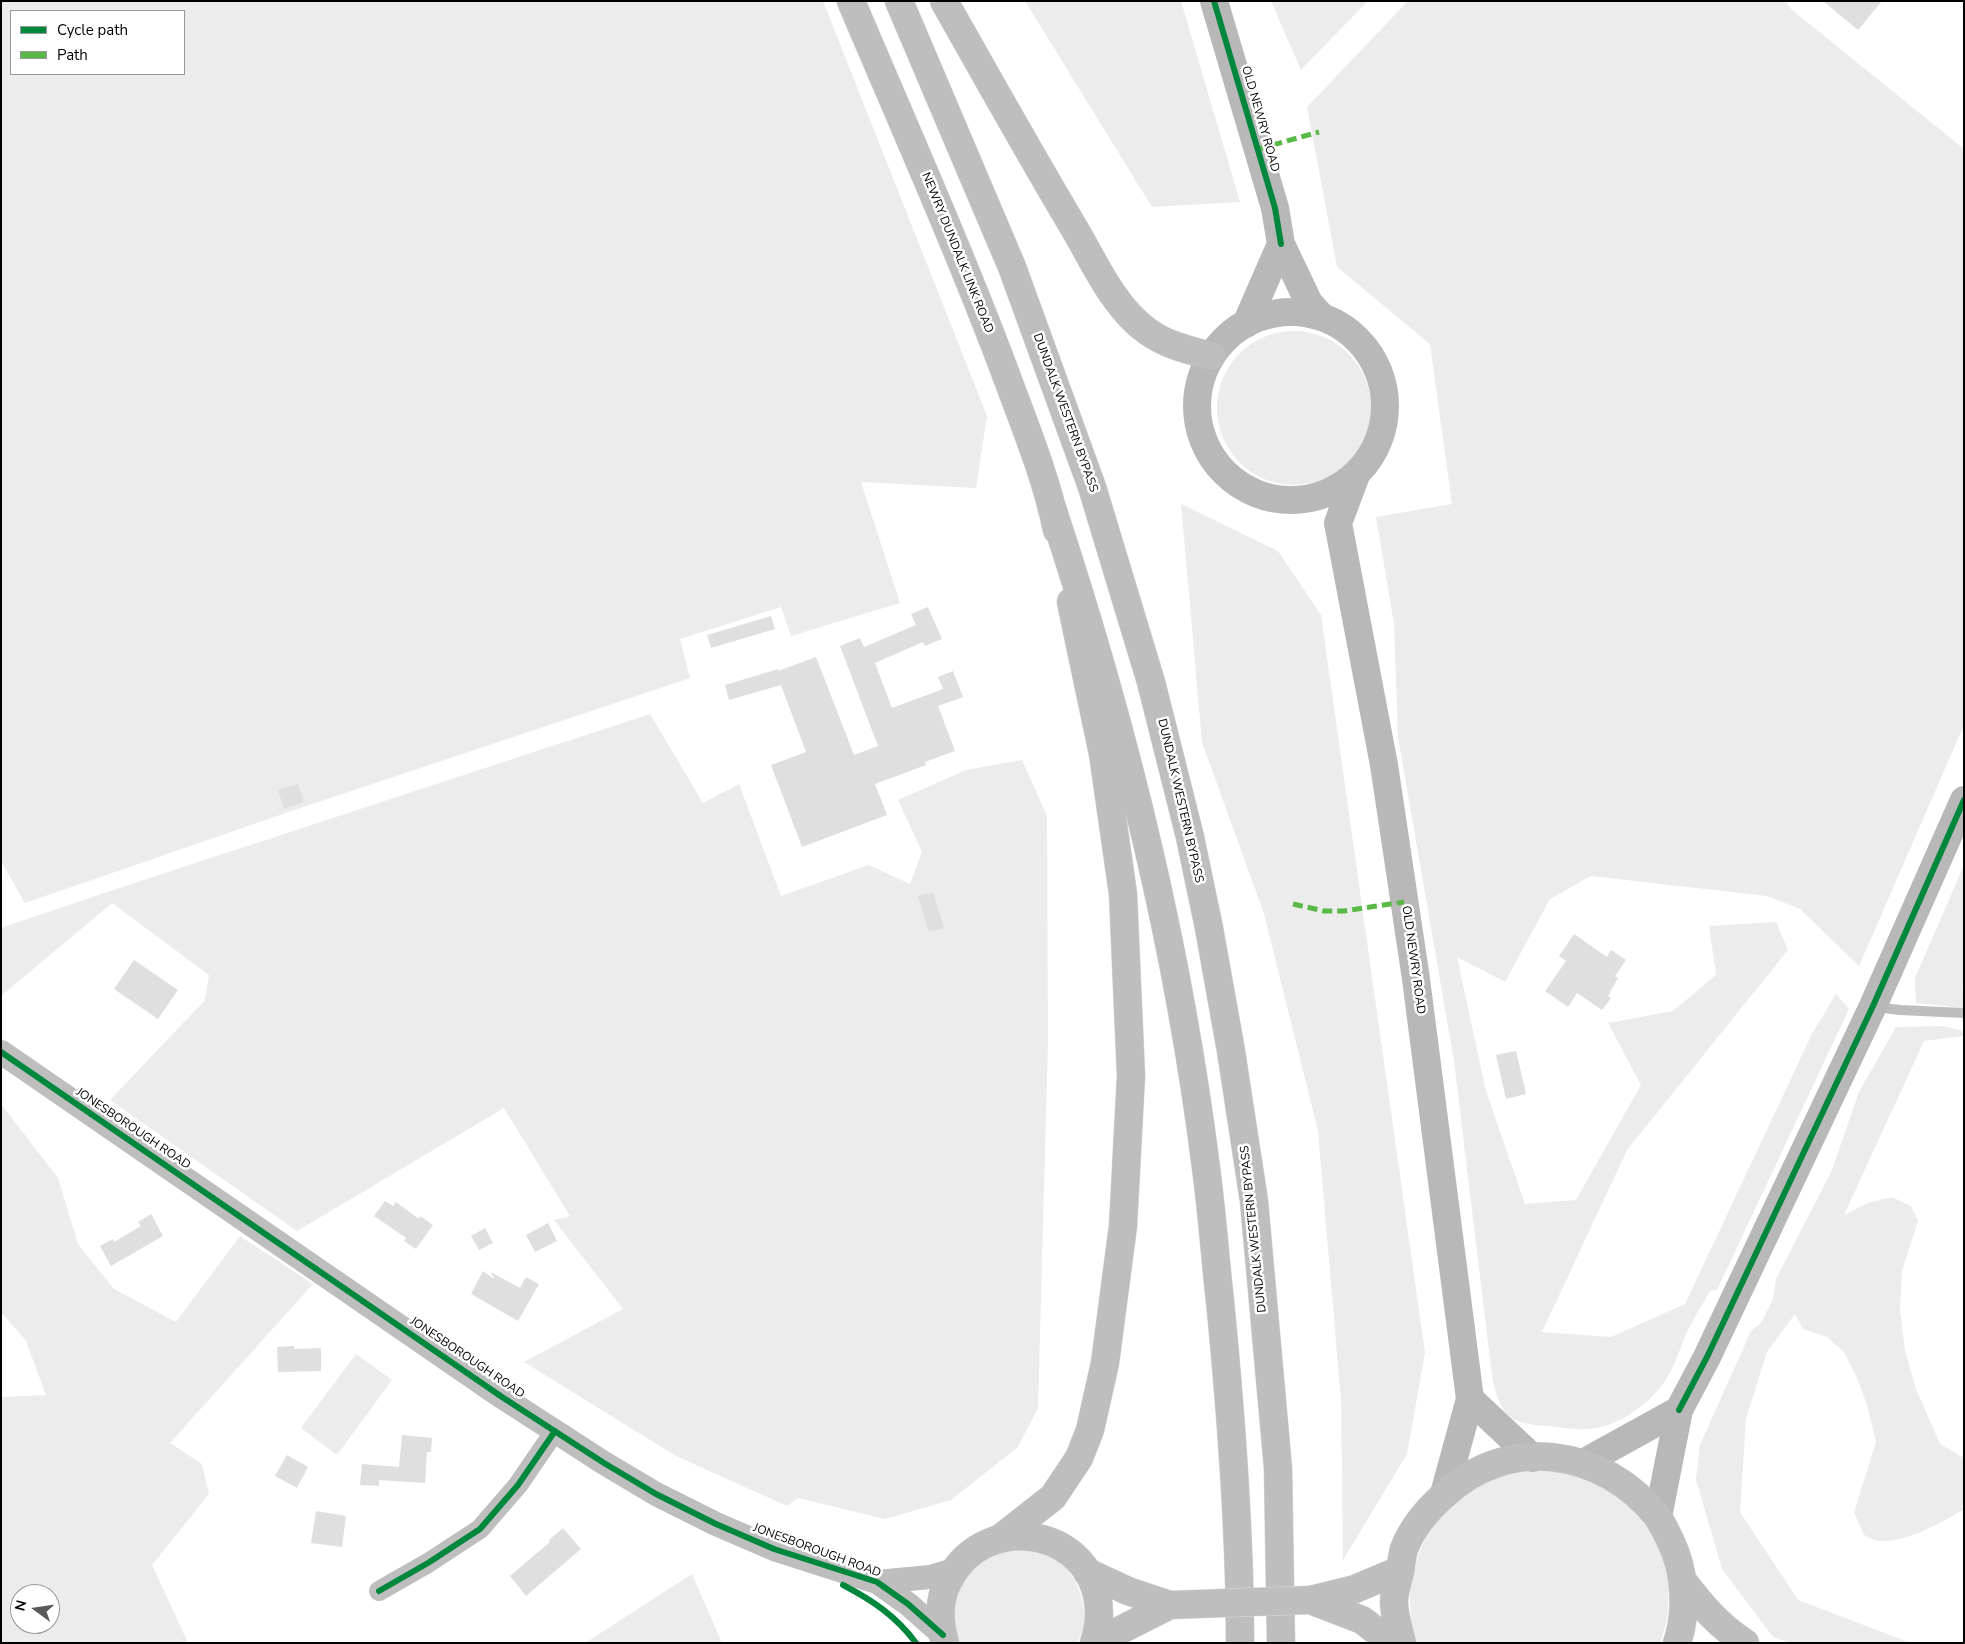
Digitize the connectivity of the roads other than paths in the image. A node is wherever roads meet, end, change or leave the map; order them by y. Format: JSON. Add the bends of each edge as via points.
{"nodes":[{"id":1,"x":851,"y":1,"type":"edge"},
{"id":2,"x":899,"y":1,"type":"edge"},
{"id":3,"x":944,"y":1,"type":"edge"},
{"id":4,"x":1214,"y":1,"type":"edge"},
{"id":5,"x":1281,"y":244,"type":"junction"},
{"id":6,"x":1320,"y":315,"type":"junction"},
{"id":7,"x":1246,"y":324,"type":"junction"},
{"id":8,"x":1210,"y":356,"type":"junction"},
{"id":9,"x":1356,"y":475,"type":"junction"},
{"id":10,"x":1300,"y":500,"type":"junction"},
{"id":11,"x":1052,"y":508,"type":"junction"},
{"id":12,"x":1338,"y":523,"type":"junction"},
{"id":13,"x":1964,"y":800,"type":"edge"},
{"id":14,"x":1873,"y":1006,"type":"junction"},
{"id":15,"x":1964,"y":1013,"type":"edge"},
{"id":16,"x":1,"y":1052,"type":"edge"},
{"id":17,"x":1470,"y":1400,"type":"junction"},
{"id":18,"x":1679,"y":1410,"type":"junction"},
{"id":19,"x":555,"y":1431,"type":"junction"},
{"id":20,"x":1533,"y":1458,"type":"junction"},
{"id":21,"x":1583,"y":1463,"type":"junction"},
{"id":22,"x":1444,"y":1494,"type":"junction"},
{"id":23,"x":1658,"y":1518,"type":"junction"},
{"id":24,"x":1002,"y":1537,"type":"junction"},
{"id":25,"x":954,"y":1570,"type":"junction"},
{"id":26,"x":1400,"y":1570,"type":"junction"},
{"id":27,"x":1087,"y":1572,"type":"junction"},
{"id":28,"x":1683,"y":1581,"type":"junction"},
{"id":29,"x":877,"y":1582,"type":"junction"},
{"id":30,"x":378,"y":1591,"type":"dead end"},
{"id":31,"x":1310,"y":1600,"type":"junction"},
{"id":32,"x":1170,"y":1605,"type":"junction"},
{"id":33,"x":944,"y":1639,"type":"edge"},
{"id":34,"x":1094,"y":1643,"type":"edge"},
{"id":35,"x":1240,"y":1643,"type":"edge"},
{"id":36,"x":1281,"y":1643,"type":"edge"},
{"id":37,"x":1392,"y":1643,"type":"edge"},
{"id":38,"x":1402,"y":1643,"type":"edge"},
{"id":39,"x":1677,"y":1643,"type":"edge"},
{"id":40,"x":1744,"y":1643,"type":"edge"}],
"edges":[{"from":1,"to":11,"type":"main road","name":"NEWRY DUNDALK LINK ROAD","via":[[970,280]]},
{"from":2,"to":36,"type":"main road","name":"DUNDALK WESTERN BYPASS","via":[[1012,267],[1092,487],[1151,682],[1190,837],[1231,1051],[1254,1201],[1278,1468]]},
{"from":3,"to":8,"type":"main road","via":[[1057,201],[1127,312],[1146,331],[1166,342]]},
{"from":4,"to":5,"type":"main road","name":"OLD NEWRY ROAD","via":[[1275,208]]},
{"from":5,"to":6,"type":"main road","name":"OLD NEWRY ROAD","via":[[1309,304]]},
{"from":5,"to":7,"type":"main road"},
{"from":6,"to":7,"type":"main road","via":[[1287,311],[1257,317]]},
{"from":6,"to":9,"type":"main road","via":[[1349,330],[1371,354],[1384,384],[1386,417],[1376,449]]},
{"from":7,"to":8,"type":"main road","via":[[1231,333]]},
{"from":8,"to":10,"type":"main road","via":[[1199,384],[1197,413],[1204,442],[1219,468],[1249,490],[1270,498]]},
{"from":9,"to":10,"type":"main road","via":[[1328,493]]},
{"from":9,"to":12,"type":"main road"},
{"from":10,"to":12,"type":"main road"},
{"from":11,"to":24,"type":"main road","via":[[1102,754],[1123,894],[1131,1076],[1122,1236],[1105,1363],[1090,1430],[1080,1458],[1053,1497]]},
{"from":11,"to":35,"type":"main road","via":[[1098,655],[1146,840],[1182,1013],[1206,1168],[1224,1348],[1234,1471]]},
{"from":12,"to":17,"type":"main road","name":"OLD NEWRY ROAD","via":[[1384,765],[1416,979]]},
{"from":13,"to":14,"type":"main road"},
{"from":14,"to":15,"type":"lane"},
{"from":14,"to":18,"type":"main road"},
{"from":16,"to":19,"type":"street","name":"JONESBOROUGH ROAD"},
{"from":17,"to":20,"type":"main road"},
{"from":17,"to":22,"type":"main road","name":"OLD NEWRY ROAD"},
{"from":18,"to":21,"type":"main road"},
{"from":18,"to":23,"type":"main road"},
{"from":19,"to":29,"type":"street","name":"JONESBOROUGH ROAD","via":[[656,1494],[716,1524],[774,1549]]},
{"from":19,"to":30,"type":"street","via":[[518,1484],[480,1529]]},
{"from":20,"to":21,"type":"main road","via":[[1556,1457]]},
{"from":20,"to":22,"type":"main road","via":[[1514,1458],[1483,1467],[1458,1481]]},
{"from":21,"to":23,"type":"main road","via":[[1630,1487]]},
{"from":22,"to":26,"type":"main road","via":[[1426,1511],[1404,1550]]},
{"from":23,"to":28,"type":"main road","via":[[1676,1552]]},
{"from":24,"to":25,"type":"main road","via":[[965,1556]]},
{"from":24,"to":27,"type":"main road","via":[[1019,1535],[1050,1541],[1076,1558]]},
{"from":25,"to":29,"type":"street","name":"JONESBOROUGH ROAD","via":[[930,1577]]},
{"from":25,"to":33,"type":"main road","via":[[942,1600],[940,1618]]},
{"from":26,"to":31,"type":"main road","via":[[1355,1589]]},
{"from":26,"to":38,"type":"main road","via":[[1394,1602]]},
{"from":27,"to":32,"type":"main road","via":[[1128,1591]]},
{"from":27,"to":34,"type":"main road","via":[[1099,1610]]},
{"from":28,"to":39,"type":"main road","via":[[1682,1628]]},
{"from":28,"to":40,"type":"main road","via":[[1707,1612]]},
{"from":29,"to":33,"type":"street","name":"JONESBOROUGH ROAD","via":[[908,1604]]},
{"from":31,"to":32,"type":"main road","bridge":true},
{"from":31,"to":37,"type":"main road","via":[[1362,1620]]},
{"from":32,"to":34,"type":"main road"}]}
